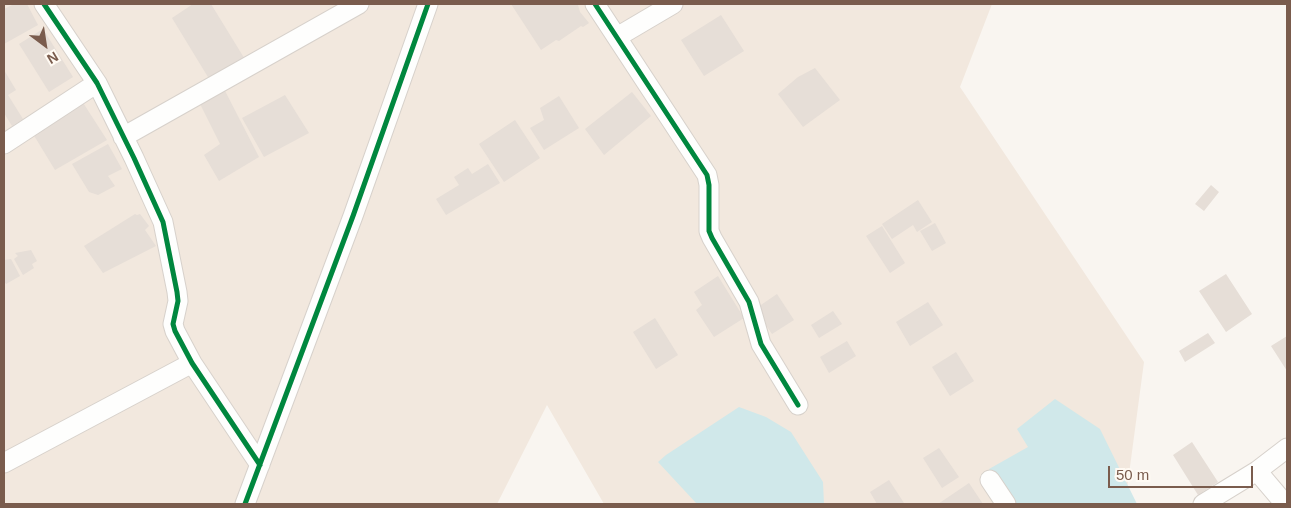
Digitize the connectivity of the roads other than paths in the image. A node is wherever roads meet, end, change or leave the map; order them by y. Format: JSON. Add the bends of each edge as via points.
{"nodes":[{"id":1,"x":44,"y":4,"type":"edge"},
{"id":2,"x":358,"y":4,"type":"edge"},
{"id":3,"x":428,"y":4,"type":"edge"},
{"id":4,"x":595,"y":4,"type":"edge"},
{"id":5,"x":674,"y":4,"type":"edge"},
{"id":6,"x":617,"y":36,"type":"junction"},
{"id":7,"x":97,"y":83,"type":"junction"},
{"id":8,"x":123,"y":137,"type":"junction"},
{"id":9,"x":4,"y":144,"type":"edge"},
{"id":10,"x":192,"y":363,"type":"junction"},
{"id":11,"x":798,"y":405,"type":"dead end"},
{"id":12,"x":1287,"y":448,"type":"edge"},
{"id":13,"x":4,"y":463,"type":"edge"},
{"id":14,"x":260,"y":465,"type":"junction"},
{"id":15,"x":1257,"y":471,"type":"junction"},
{"id":16,"x":990,"y":480,"type":"dead end"},
{"id":17,"x":245,"y":504,"type":"edge"},
{"id":18,"x":1006,"y":504,"type":"edge"},
{"id":19,"x":1203,"y":504,"type":"edge"},
{"id":20,"x":1285,"y":504,"type":"edge"}],
"edges":[{"from":1,"to":7,"type":"street"},
{"from":2,"to":8,"type":"street"},
{"from":3,"to":14,"type":"street"},
{"from":4,"to":6,"type":"street"},
{"from":5,"to":6,"type":"street"},
{"from":6,"to":11,"type":"street","via":[[707,175],[712,238],[749,302],[761,344]]},
{"from":7,"to":8,"type":"street"},
{"from":7,"to":9,"type":"street"},
{"from":8,"to":10,"type":"street","via":[[163,222],[178,301],[173,324]]},
{"from":10,"to":13,"type":"street"},
{"from":10,"to":14,"type":"street"},
{"from":12,"to":15,"type":"street"},
{"from":14,"to":17,"type":"street"},
{"from":15,"to":19,"type":"street"},
{"from":15,"to":20,"type":"street"},
{"from":16,"to":18,"type":"street"}]}
